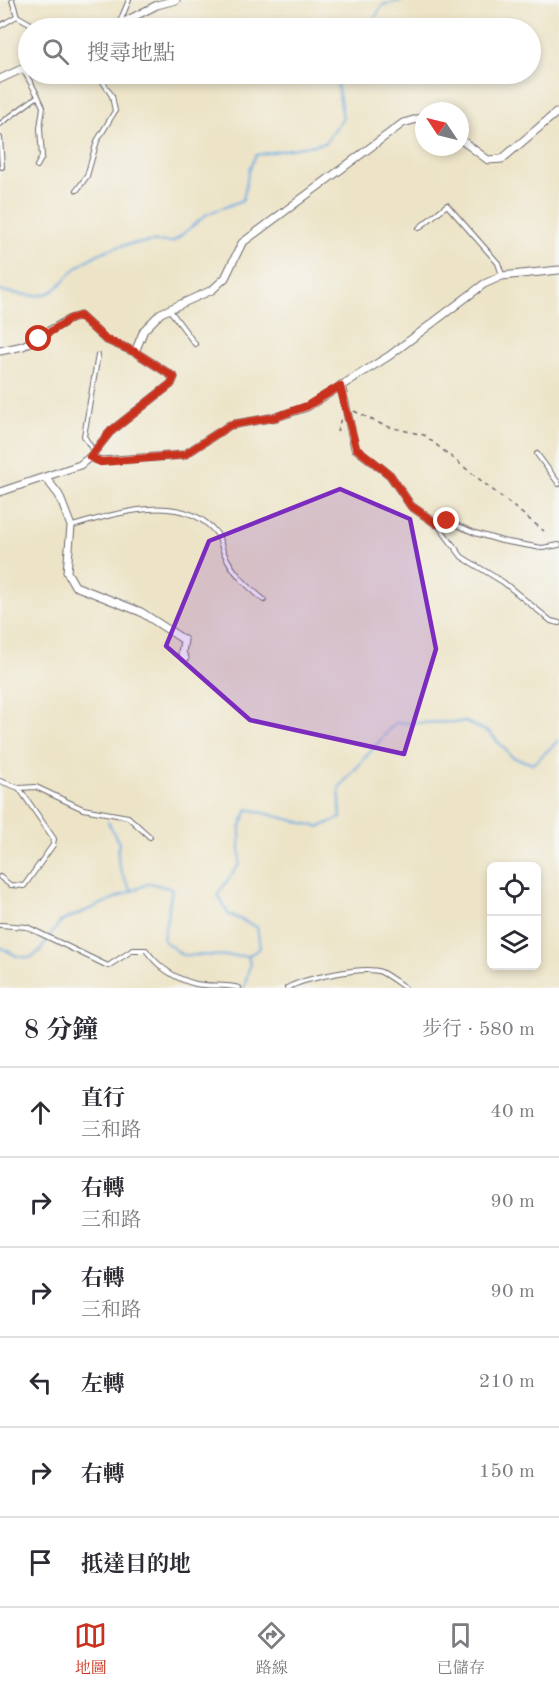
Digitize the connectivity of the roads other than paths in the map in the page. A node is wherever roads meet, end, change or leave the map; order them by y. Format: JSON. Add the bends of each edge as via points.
{"nodes":[{"id":1,"x":12,"y":0,"type":"edge"},
{"id":2,"x":129,"y":0,"type":"edge"},
{"id":3,"x":176,"y":0,"type":"edge"},
{"id":4,"x":17,"y":16,"type":"junction"},
{"id":5,"x":20,"y":18,"type":"edge"},
{"id":6,"x":120,"y":18,"type":"edge"},
{"id":7,"x":132,"y":18,"type":"edge"},
{"id":8,"x":0,"y":26,"type":"edge"},
{"id":9,"x":18,"y":71,"type":"edge"},
{"id":10,"x":0,"y":79,"type":"edge"},
{"id":11,"x":33,"y":84,"type":"edge"},
{"id":12,"x":104,"y":84,"type":"edge"},
{"id":13,"x":38,"y":96,"type":"junction"},
{"id":14,"x":555,"y":113,"type":"dead end"},
{"id":15,"x":415,"y":120,"type":"edge"},
{"id":16,"x":0,"y":124,"type":"edge"},
{"id":17,"x":0,"y":138,"type":"edge"},
{"id":18,"x":469,"y":146,"type":"edge"},
{"id":19,"x":36,"y":166,"type":"dead end"},
{"id":20,"x":2,"y":167,"type":"dead end"},
{"id":21,"x":77,"y":190,"type":"dead end"},
{"id":22,"x":419,"y":228,"type":"dead end"},
{"id":23,"x":559,"y":270,"type":"edge"},
{"id":24,"x":502,"y":276,"type":"junction"},
{"id":25,"x":169,"y":309,"type":"junction"},
{"id":26,"x":195,"y":344,"type":"dead end"},
{"id":27,"x":0,"y":351,"type":"edge"},
{"id":28,"x":135,"y":352,"type":"junction"},
{"id":29,"x":98,"y":355,"type":"dead end"},
{"id":30,"x":340,"y":386,"type":"junction"},
{"id":31,"x":92,"y":454,"type":"junction"},
{"id":32,"x":537,"y":454,"type":"dead end"},
{"id":33,"x":45,"y":477,"type":"junction"},
{"id":34,"x":559,"y":484,"type":"edge"},
{"id":35,"x":0,"y":492,"type":"edge"},
{"id":36,"x":437,"y":524,"type":"junction"},
{"id":37,"x":71,"y":526,"type":"junction"},
{"id":38,"x":559,"y":545,"type":"edge"},
{"id":39,"x":264,"y":600,"type":"dead end"},
{"id":40,"x":559,"y":623,"type":"edge"},
{"id":41,"x":185,"y":658,"type":"dead end"},
{"id":42,"x":0,"y":780,"type":"edge"},
{"id":43,"x":19,"y":788,"type":"junction"},
{"id":44,"x":150,"y":837,"type":"dead end"},
{"id":45,"x":0,"y":877,"type":"edge"},
{"id":46,"x":0,"y":925,"type":"edge"},
{"id":47,"x":195,"y":986,"type":"edge"},
{"id":48,"x":239,"y":988,"type":"edge"},
{"id":49,"x":287,"y":988,"type":"edge"},
{"id":50,"x":405,"y":988,"type":"edge"}],
"edges":[{"from":1,"to":4,"type":"lane"},
{"from":2,"to":6,"type":"lane"},
{"from":3,"to":7,"type":"street"},
{"from":4,"to":5,"type":"lane"},
{"from":4,"to":8,"type":"lane"},
{"from":9,"to":10,"type":"street"},
{"from":11,"to":13,"type":"lane"},
{"from":12,"to":21,"type":"lane","via":[[115,111],[97,141],[87,176]]},
{"from":13,"to":16,"type":"lane"},
{"from":13,"to":19,"type":"lane","via":[[43,106],[42,158]]},
{"from":14,"to":18,"type":"street","via":[[502,159],[488,160]]},
{"from":15,"to":25,"type":"street","via":[[403,123],[242,243],[225,278],[212,290]]},
{"from":17,"to":20,"type":"lane"},
{"from":22,"to":24,"type":"lane","via":[[447,205],[498,263]]},
{"from":23,"to":24,"type":"street"},
{"from":24,"to":30,"type":"street","via":[[484,284],[432,326]]},
{"from":25,"to":26,"type":"lane"},
{"from":25,"to":28,"type":"street","via":[[144,330]]},
{"from":27,"to":28,"type":"street","via":[[23,346],[80,316],[105,339]]},
{"from":28,"to":31,"type":"street","via":[[174,377],[171,384],[110,432]]},
{"from":29,"to":31,"type":"lane","via":[[84,436]]},
{"from":30,"to":31,"type":"street","via":[[307,406],[276,417],[230,425],[184,455],[101,462]]},
{"from":30,"to":36,"type":"street","via":[[356,448],[390,475],[411,506]]},
{"from":31,"to":33,"type":"street","via":[[80,465]]},
{"from":32,"to":34,"type":"lane"},
{"from":33,"to":35,"type":"street"},
{"from":33,"to":37,"type":"street","via":[[59,495]]},
{"from":36,"to":38,"type":"lane","via":[[447,521],[475,533],[532,547]]},
{"from":36,"to":40,"type":"lane","via":[[462,557]]},
{"from":37,"to":39,"type":"lane","via":[[130,510],[181,511],[208,524],[218,535],[237,579]]},
{"from":37,"to":41,"type":"street","via":[[67,572],[75,586],[141,612],[175,633],[183,639]]},
{"from":42,"to":43,"type":"lane"},
{"from":43,"to":44,"type":"lane","via":[[36,787],[83,809],[128,817]]},
{"from":43,"to":45,"type":"lane","via":[[54,838],[53,845],[24,886],[10,885]]},
{"from":46,"to":47,"type":"lane","via":[[27,927],[108,966],[133,950],[146,950],[173,975]]},
{"from":47,"to":48,"type":"lane"},
{"from":49,"to":50,"type":"lane","via":[[327,976],[371,970]]}]}
